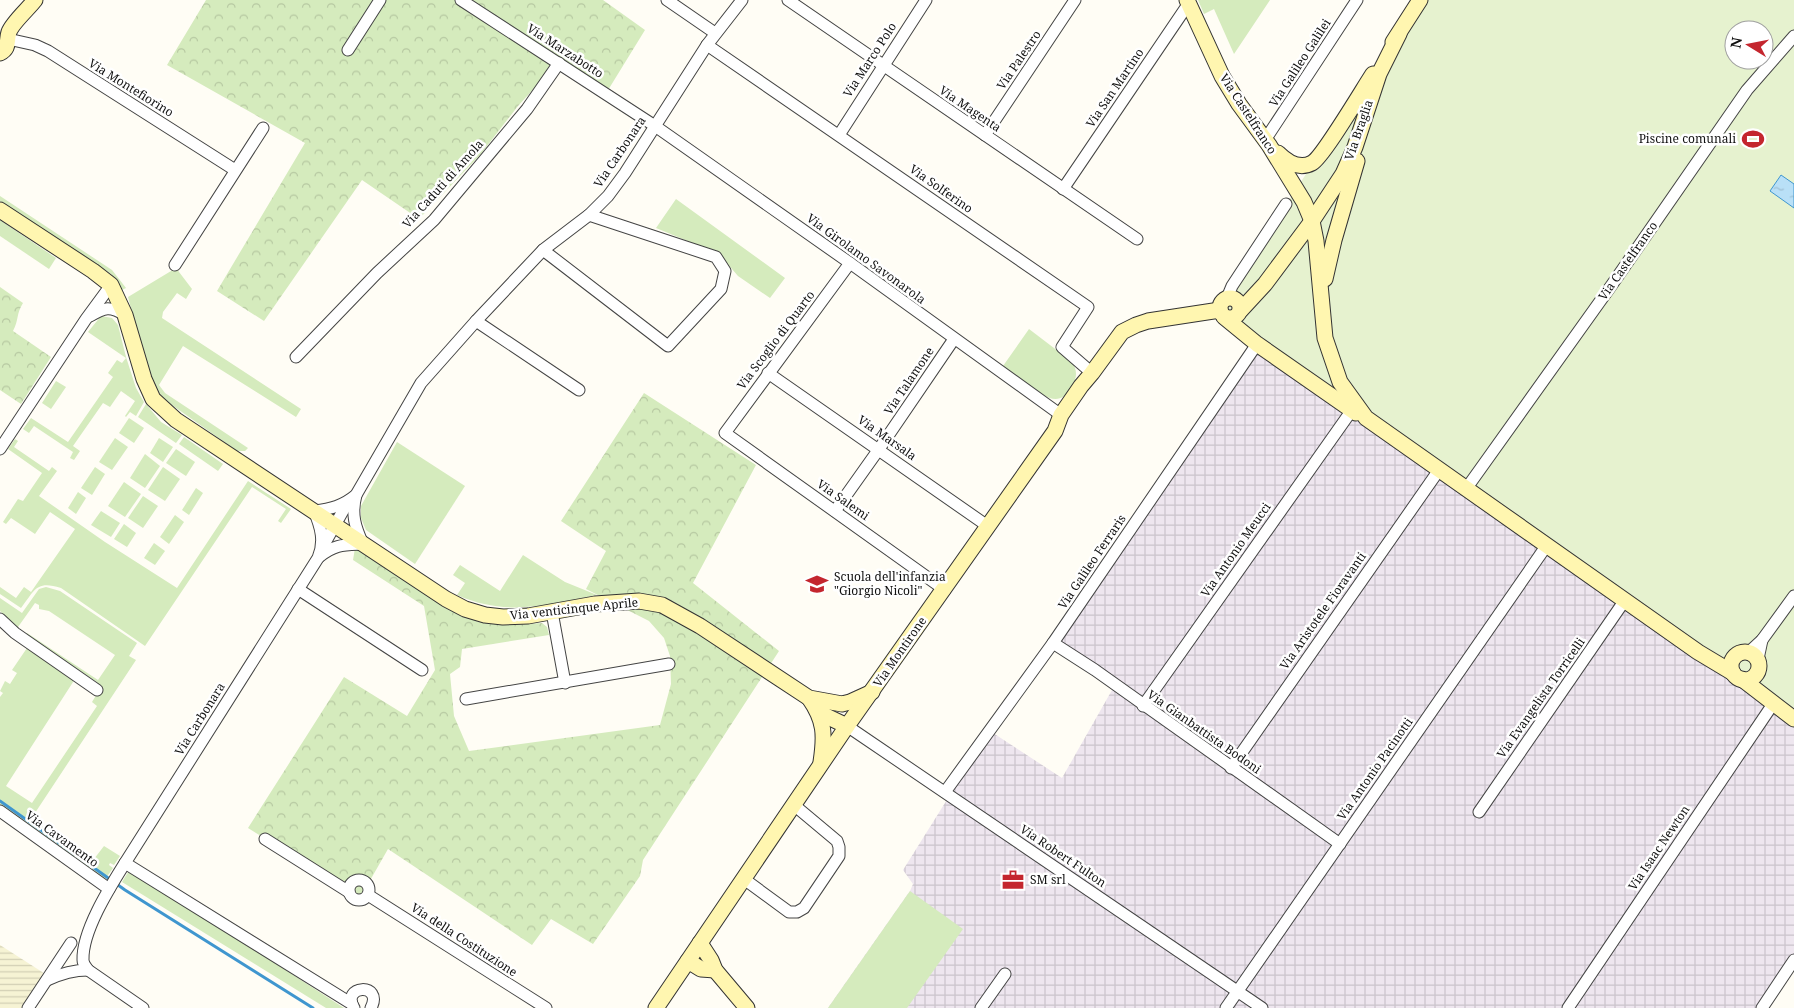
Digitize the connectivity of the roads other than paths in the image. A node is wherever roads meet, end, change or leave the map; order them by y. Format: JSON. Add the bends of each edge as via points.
{"nodes":[{"id":1,"x":34,"y":0,"type":"edge"},
{"id":2,"x":380,"y":0,"type":"edge"},
{"id":3,"x":461,"y":0,"type":"edge"},
{"id":4,"x":667,"y":0,"type":"edge"},
{"id":5,"x":742,"y":0,"type":"edge"},
{"id":6,"x":788,"y":0,"type":"edge"},
{"id":7,"x":926,"y":0,"type":"edge"},
{"id":8,"x":1075,"y":0,"type":"edge"},
{"id":9,"x":1358,"y":0,"type":"edge"},
{"id":10,"x":1420,"y":0,"type":"edge"},
{"id":11,"x":1188,"y":2,"type":"edge"},
{"id":12,"x":715,"y":33,"type":"junction"},
{"id":13,"x":1398,"y":34,"type":"junction"},
{"id":14,"x":1794,"y":36,"type":"edge"},
{"id":15,"x":2,"y":43,"type":"edge"},
{"id":16,"x":707,"y":45,"type":"junction"},
{"id":17,"x":348,"y":50,"type":"dead end"},
{"id":18,"x":559,"y":63,"type":"junction"},
{"id":19,"x":882,"y":66,"type":"junction"},
{"id":20,"x":655,"y":126,"type":"junction"},
{"id":21,"x":262,"y":128,"type":"dead end"},
{"id":22,"x":839,"y":135,"type":"junction"},
{"id":23,"x":985,"y":135,"type":"junction"},
{"id":24,"x":1267,"y":143,"type":"junction"},
{"id":25,"x":236,"y":170,"type":"junction"},
{"id":26,"x":1063,"y":189,"type":"junction"},
{"id":27,"x":1286,"y":204,"type":"dead end"},
{"id":28,"x":0,"y":210,"type":"edge"},
{"id":29,"x":589,"y":215,"type":"junction"},
{"id":30,"x":1312,"y":221,"type":"junction"},
{"id":31,"x":1137,"y":239,"type":"dead end"},
{"id":32,"x":543,"y":250,"type":"junction"},
{"id":33,"x":850,"y":263,"type":"junction"},
{"id":34,"x":175,"y":265,"type":"dead end"},
{"id":35,"x":107,"y":282,"type":"junction"},
{"id":36,"x":1229,"y":307,"type":"junction"},
{"id":37,"x":1321,"y":314,"type":"junction"},
{"id":38,"x":125,"y":316,"type":"junction"},
{"id":39,"x":86,"y":319,"type":"junction"},
{"id":40,"x":476,"y":321,"type":"junction"},
{"id":41,"x":954,"y":339,"type":"junction"},
{"id":42,"x":1257,"y":344,"type":"junction"},
{"id":43,"x":296,"y":357,"type":"dead end"},
{"id":44,"x":768,"y":373,"type":"junction"},
{"id":45,"x":1092,"y":373,"type":"junction"},
{"id":46,"x":579,"y":390,"type":"dead end"},
{"id":47,"x":1352,"y":410,"type":"junction"},
{"id":48,"x":1061,"y":415,"type":"junction"},
{"id":49,"x":1366,"y":418,"type":"junction"},
{"id":50,"x":725,"y":433,"type":"joint"},
{"id":51,"x":0,"y":449,"type":"edge"},
{"id":52,"x":879,"y":449,"type":"junction"},
{"id":53,"x":1439,"y":470,"type":"junction"},
{"id":54,"x":1466,"y":490,"type":"junction"},
{"id":55,"x":352,"y":501,"type":"junction"},
{"id":56,"x":834,"y":511,"type":"junction"},
{"id":57,"x":314,"y":512,"type":"junction"},
{"id":58,"x":989,"y":527,"type":"junction"},
{"id":59,"x":338,"y":528,"type":"junction"},
{"id":60,"x":363,"y":544,"type":"junction"},
{"id":61,"x":1548,"y":545,"type":"junction"},
{"id":62,"x":323,"y":552,"type":"junction"},
{"id":63,"x":298,"y":589,"type":"junction"},
{"id":64,"x":944,"y":590,"type":"junction"},
{"id":65,"x":1794,"y":596,"type":"edge"},
{"id":66,"x":1625,"y":600,"type":"junction"},
{"id":67,"x":552,"y":612,"type":"junction"},
{"id":68,"x":0,"y":619,"type":"edge"},
{"id":69,"x":1053,"y":643,"type":"junction"},
{"id":70,"x":1698,"y":652,"type":"junction"},
{"id":71,"x":1753,"y":655,"type":"junction"},
{"id":72,"x":1734,"y":657,"type":"junction"},
{"id":73,"x":669,"y":664,"type":"dead end"},
{"id":74,"x":422,"y":670,"type":"dead end"},
{"id":75,"x":1744,"y":676,"type":"junction"},
{"id":76,"x":565,"y":683,"type":"junction"},
{"id":77,"x":97,"y":690,"type":"dead end"},
{"id":78,"x":872,"y":692,"type":"junction"},
{"id":79,"x":466,"y":699,"type":"dead end"},
{"id":80,"x":814,"y":701,"type":"junction"},
{"id":81,"x":1773,"y":704,"type":"junction"},
{"id":82,"x":1143,"y":706,"type":"junction"},
{"id":83,"x":1794,"y":719,"type":"edge"},
{"id":84,"x":848,"y":726,"type":"junction"},
{"id":85,"x":820,"y":766,"type":"junction"},
{"id":86,"x":1231,"y":768,"type":"junction"},
{"id":87,"x":945,"y":792,"type":"junction"},
{"id":88,"x":794,"y":805,"type":"junction"},
{"id":89,"x":0,"y":811,"type":"edge"},
{"id":90,"x":1479,"y":812,"type":"dead end"},
{"id":91,"x":265,"y":839,"type":"dead end"},
{"id":92,"x":1340,"y":844,"type":"junction"},
{"id":93,"x":125,"y":863,"type":"junction"},
{"id":94,"x":744,"y":880,"type":"junction"},
{"id":95,"x":108,"y":889,"type":"junction"},
{"id":96,"x":349,"y":892,"type":"junction"},
{"id":97,"x":368,"y":895,"type":"junction"},
{"id":98,"x":71,"y":943,"type":"dead end"},
{"id":99,"x":700,"y":944,"type":"junction"},
{"id":100,"x":1794,"y":960,"type":"edge"},
{"id":101,"x":688,"y":961,"type":"junction"},
{"id":102,"x":88,"y":970,"type":"junction"},
{"id":103,"x":715,"y":970,"type":"junction"},
{"id":104,"x":1005,"y":974,"type":"dead end"},
{"id":105,"x":47,"y":980,"type":"junction"},
{"id":106,"x":1237,"y":991,"type":"junction"},
{"id":107,"x":1571,"y":1004,"type":"edge"},
{"id":108,"x":353,"y":1006,"type":"edge"},
{"id":109,"x":28,"y":1008,"type":"edge"},
{"id":110,"x":143,"y":1008,"type":"edge"},
{"id":111,"x":371,"y":1008,"type":"edge"},
{"id":112,"x":546,"y":1008,"type":"edge"},
{"id":113,"x":656,"y":1008,"type":"edge"},
{"id":114,"x":747,"y":1008,"type":"edge"},
{"id":115,"x":981,"y":1008,"type":"edge"},
{"id":116,"x":1226,"y":1008,"type":"edge"},
{"id":117,"x":1262,"y":1008,"type":"edge"},
{"id":118,"x":1583,"y":1008,"type":"edge"},
{"id":119,"x":1762,"y":1008,"type":"edge"}],
"edges":[{"from":1,"to":15,"type":"street","via":[[14,17]]},
{"from":2,"to":17,"type":"street"},
{"from":3,"to":18,"type":"street","name":"Via Marzabotto"},
{"from":4,"to":12,"type":"street"},
{"from":5,"to":12,"type":"street","name":"Via Carbonara"},
{"from":6,"to":19,"type":"street","name":"Via Magenta"},
{"from":7,"to":19,"type":"street","name":"Via Marco Polo"},
{"from":8,"to":23,"type":"street","name":"Via Palestro"},
{"from":9,"to":24,"type":"street","name":"Via Galileo Galilei"},
{"from":10,"to":13,"type":"street","name":"Via Braglia"},
{"from":11,"to":24,"type":"street","name":"Via Castelfranco","via":[[1222,76]]},
{"from":11,"to":26,"type":"street","name":"Via San Martino"},
{"from":12,"to":16,"type":"street","name":"Via Carbonara"},
{"from":13,"to":24,"type":"street","name":"Via Braglia","via":[[1312,163],[1296,166]]},
{"from":13,"to":30,"type":"street","name":"Via Braglia","via":[[1378,74],[1349,161]]},
{"from":13,"to":37,"type":"street","name":"Via Castelfranco","via":[[1334,240]]},
{"from":14,"to":54,"type":"street","name":"Via Castelfranco","via":[[1747,90]]},
{"from":15,"to":25,"type":"street","name":"Via Montefiorino","via":[[34,45],[48,51]]},
{"from":16,"to":20,"type":"street","name":"Via Carbonara"},
{"from":16,"to":22,"type":"street","name":"Via Solferino"},
{"from":18,"to":20,"type":"street","name":"Via Marzabotto"},
{"from":18,"to":43,"type":"street","name":"Via Caduti di Amola","via":[[527,109],[434,220],[377,273]]},
{"from":19,"to":22,"type":"street","name":"Via Marco Polo"},
{"from":19,"to":23,"type":"street","name":"Via Magenta"},
{"from":20,"to":29,"type":"street","name":"Via Carbonara","via":[[608,196]]},
{"from":20,"to":33,"type":"street","name":"Via Girolamo Savonarola"},
{"from":21,"to":25,"type":"street"},
{"from":22,"to":45,"type":"street","name":"Via Solferino","via":[[1088,307],[1062,347]]},
{"from":23,"to":26,"type":"street","name":"Via Magenta"},
{"from":24,"to":30,"type":"street","name":"Via Castelfranco","via":[[1304,202]]},
{"from":25,"to":34,"type":"street"},
{"from":26,"to":31,"type":"street","name":"Via Magenta"},
{"from":27,"to":36,"type":"street","via":[[1232,286]]},
{"from":28,"to":35,"type":"street"},
{"from":29,"to":32,"type":"street","name":"Via Carbonara"},
{"from":29,"to":32,"type":"street","via":[[716,257],[725,271],[721,289],[668,346]]},
{"from":30,"to":36,"type":"street","name":"Via Montirone","via":[[1279,265]]},
{"from":30,"to":37,"type":"street","name":"Via Castelfranco","via":[[1319,263]]},
{"from":32,"to":40,"type":"street","name":"Via Carbonara"},
{"from":33,"to":41,"type":"street","name":"Via Girolamo Savonarola"},
{"from":33,"to":44,"type":"street","name":"Via Scoglio di Quarto"},
{"from":35,"to":38,"type":"street","name":"Via venticinque Aprile"},
{"from":35,"to":39,"type":"street"},
{"from":36,"to":42,"type":"street","name":"Via Castelfranco"},
{"from":36,"to":45,"type":"street","name":"Via Montirone","via":[[1136,325],[1122,332]]},
{"from":37,"to":49,"type":"street","name":"Via Castelfranco","via":[[1324,338],[1340,382]]},
{"from":38,"to":39,"type":"street","via":[[112,309],[103,309]]},
{"from":38,"to":57,"type":"street","name":"Via venticinque Aprile","via":[[153,399],[176,420]]},
{"from":39,"to":51,"type":"street"},
{"from":40,"to":46,"type":"street"},
{"from":40,"to":55,"type":"street","name":"Via Carbonara","via":[[421,383]]},
{"from":41,"to":48,"type":"street","name":"Via Girolamo Savonarola"},
{"from":41,"to":52,"type":"street","name":"Via Talamone"},
{"from":42,"to":47,"type":"street","name":"Via Castelfranco"},
{"from":42,"to":69,"type":"street","name":"Via Galileo Ferraris"},
{"from":44,"to":50,"type":"street","name":"Via Scoglio di Quarto"},
{"from":44,"to":52,"type":"street","name":"Via Marsala"},
{"from":45,"to":48,"type":"street","name":"Via Montirone"},
{"from":47,"to":49,"type":"street","name":"Via Castelfranco"},
{"from":47,"to":82,"type":"street","name":"Via Antonio Meucci"},
{"from":48,"to":58,"type":"street","name":"Via Montirone","via":[[1055,431]]},
{"from":49,"to":53,"type":"street","name":"Via Castelfranco"},
{"from":50,"to":56,"type":"street","name":"Via Salemi"},
{"from":52,"to":56,"type":"street","name":"Via Talamone"},
{"from":52,"to":58,"type":"street","name":"Via Marsala"},
{"from":53,"to":54,"type":"street","name":"Via Castelfranco"},
{"from":53,"to":86,"type":"street","name":"Via Aristotele Fioravanti"},
{"from":54,"to":61,"type":"street","name":"Via Castelfranco"},
{"from":55,"to":57,"type":"street"},
{"from":55,"to":59,"type":"street","name":"Via Carbonara"},
{"from":55,"to":60,"type":"street","via":[[354,521]]},
{"from":56,"to":64,"type":"street","name":"Via Salemi"},
{"from":57,"to":59,"type":"street","name":"Via venticinque Aprile"},
{"from":57,"to":62,"type":"street","via":[[321,530]]},
{"from":58,"to":64,"type":"street","name":"Via Montirone"},
{"from":59,"to":60,"type":"street","name":"Via venticinque Aprile"},
{"from":59,"to":62,"type":"street","name":"Via Carbonara"},
{"from":60,"to":62,"type":"street"},
{"from":60,"to":67,"type":"street","name":"Via venticinque Aprile","via":[[465,609],[503,617]]},
{"from":61,"to":66,"type":"street","name":"Via Castelfranco"},
{"from":61,"to":92,"type":"street","name":"Via Antonio Pacinotti"},
{"from":62,"to":63,"type":"street","name":"Via Carbonara"},
{"from":63,"to":74,"type":"street"},
{"from":63,"to":93,"type":"street","name":"Via Carbonara"},
{"from":64,"to":78,"type":"street","name":"Via Montirone"},
{"from":65,"to":71,"type":"street"},
{"from":66,"to":70,"type":"street","name":"Via Castelfranco"},
{"from":66,"to":90,"type":"street","name":"Via Evangelista Torricelli"},
{"from":67,"to":76,"type":"street"},
{"from":67,"to":80,"type":"street","name":"Via venticinque Aprile","via":[[595,604],[639,601],[662,605],[700,626]]},
{"from":68,"to":77,"type":"street"},
{"from":69,"to":82,"type":"street","name":"Via Gianbattista Bodoni"},
{"from":69,"to":87,"type":"street","name":"Via Galileo Ferraris"},
{"from":70,"to":72,"type":"street","name":"Via Castelfranco"},
{"from":70,"to":75,"type":"street","name":"Via Castelfranco"},
{"from":71,"to":72,"type":"street","via":[[1742,652]]},
{"from":71,"to":75,"type":"street","via":[[1759,668]]},
{"from":72,"to":75,"type":"street","via":[[1731,666]]},
{"from":73,"to":76,"type":"street"},
{"from":75,"to":81,"type":"street","name":"Via Castelfranco"},
{"from":76,"to":79,"type":"street"},
{"from":78,"to":80,"type":"street","name":"Via venticinque Aprile","via":[[842,704]]},
{"from":78,"to":84,"type":"street","name":"Via Montirone"},
{"from":80,"to":84,"type":"street","name":"Via venticinque Aprile","via":[[826,716]]},
{"from":80,"to":85,"type":"street","via":[[824,737]]},
{"from":81,"to":83,"type":"street","name":"Via Castelfranco"},
{"from":81,"to":107,"type":"street","name":"Via Isaac Newton"},
{"from":82,"to":86,"type":"street","name":"Via Gianbattista Bodoni"},
{"from":84,"to":85,"type":"street","name":"Via Montirone"},
{"from":84,"to":87,"type":"street","name":"Via Robert Fulton"},
{"from":85,"to":88,"type":"street","name":"Via Montirone"},
{"from":86,"to":92,"type":"street","name":"Via Gianbattista Bodoni"},
{"from":87,"to":106,"type":"street","name":"Via Robert Fulton"},
{"from":88,"to":94,"type":"street","name":"Via Montirone"},
{"from":88,"to":94,"type":"street","via":[[837,841],[839,856],[804,908],[797,912],[789,912]]},
{"from":89,"to":95,"type":"street","name":"Via Cavamento"},
{"from":91,"to":96,"type":"street","name":"Via della Costituzione"},
{"from":92,"to":106,"type":"street","name":"Via Antonio Pacinotti"},
{"from":93,"to":95,"type":"street","name":"Via Carbonara"},
{"from":93,"to":108,"type":"street"},
{"from":94,"to":99,"type":"street","name":"Via Montirone"},
{"from":95,"to":102,"type":"street","name":"Via Carbonara","via":[[84,946],[83,962]]},
{"from":96,"to":97,"type":"street","name":"Via della Costituzione","via":[[357,900]]},
{"from":96,"to":97,"type":"street","name":"Via della Costituzione","via":[[352,882],[361,879],[369,886]]},
{"from":97,"to":112,"type":"street","name":"Via della Costituzione"},
{"from":98,"to":105,"type":"street"},
{"from":99,"to":101,"type":"street","name":"Via Montirone"},
{"from":99,"to":103,"type":"street"},
{"from":100,"to":119,"type":"street"},
{"from":101,"to":103,"type":"street","via":[[701,968]]},
{"from":101,"to":113,"type":"street","name":"Via Montirone"},
{"from":102,"to":105,"type":"street","via":[[59,974]]},
{"from":102,"to":110,"type":"street"},
{"from":103,"to":114,"type":"street"},
{"from":104,"to":115,"type":"street"},
{"from":105,"to":109,"type":"street"},
{"from":106,"to":116,"type":"street","name":"Via Antonio Pacinotti"},
{"from":106,"to":117,"type":"street","name":"Via Robert Fulton"},
{"from":107,"to":118,"type":"street"},
{"from":108,"to":111,"type":"street","via":[[351,998],[354,993],[364,989],[373,996]]}]}
